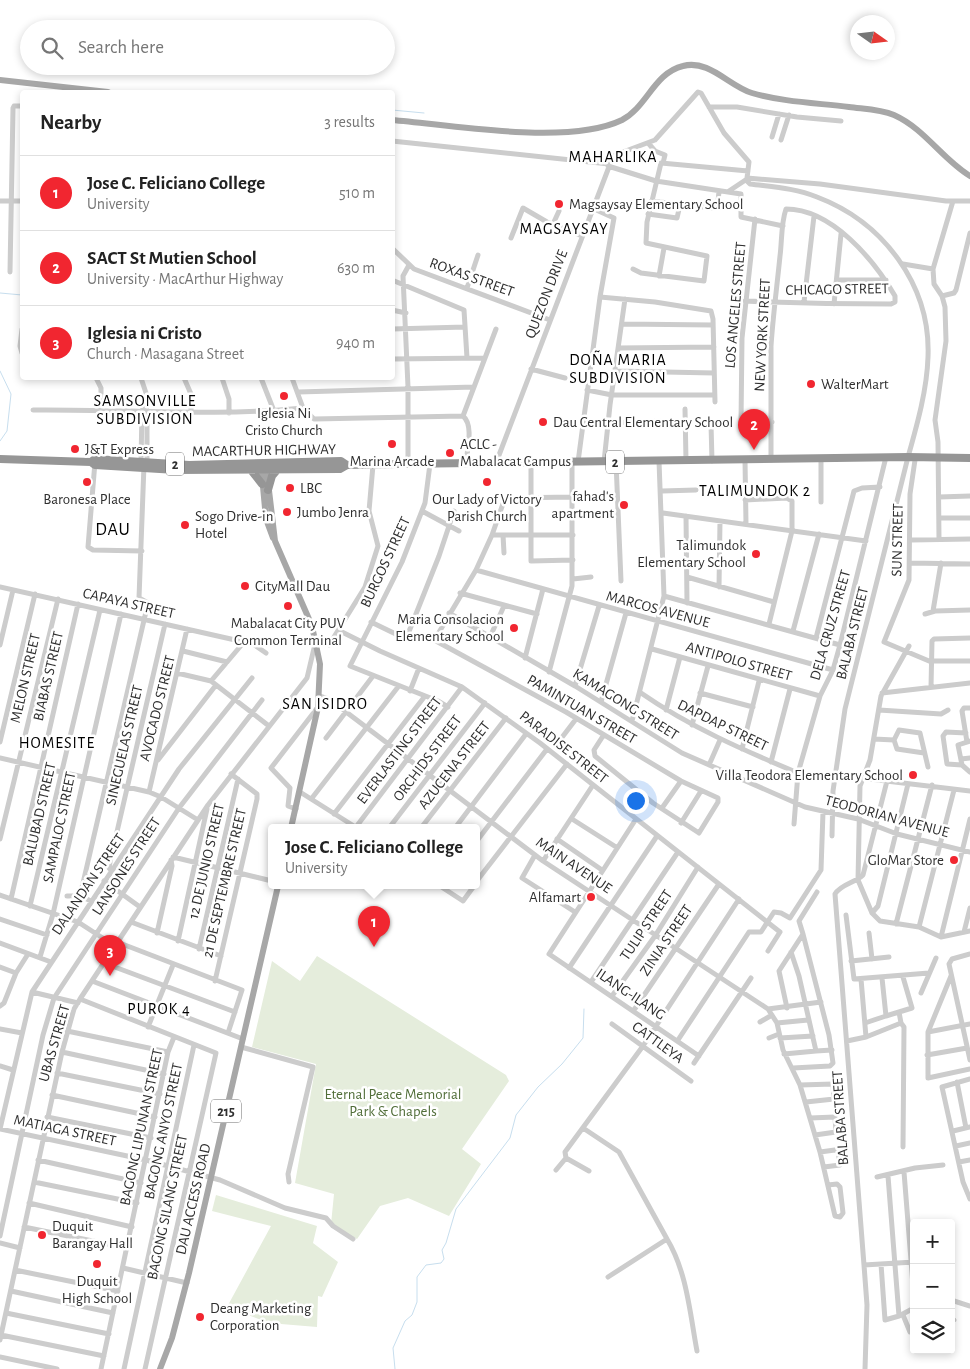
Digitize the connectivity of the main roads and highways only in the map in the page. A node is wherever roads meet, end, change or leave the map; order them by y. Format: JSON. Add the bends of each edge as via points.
{"nodes":[{"id":1,"x":0,"y":80,"type":"edge"},
{"id":2,"x":90,"y":90,"type":"edge"},
{"id":3,"x":395,"y":120,"type":"edge"},
{"id":4,"x":970,"y":176,"type":"edge"},
{"id":5,"x":970,"y":458,"type":"edge"},
{"id":6,"x":0,"y":459,"type":"edge"},
{"id":7,"x":856,"y":459,"type":"junction"},
{"id":8,"x":910,"y":459,"type":"junction"},
{"id":9,"x":144,"y":464,"type":"junction"},
{"id":10,"x":347,"y":465,"type":"junction"},
{"id":11,"x":263,"y":467,"type":"junction"},
{"id":12,"x":278,"y":469,"type":"junction"},
{"id":13,"x":251,"y":470,"type":"junction"},
{"id":14,"x":262,"y":484,"type":"junction"},
{"id":15,"x":268,"y":490,"type":"junction"},
{"id":16,"x":275,"y":541,"type":"junction"},
{"id":17,"x":293,"y":824,"type":"edge"},
{"id":18,"x":277,"y":889,"type":"edge"},
{"id":19,"x":160,"y":1369,"type":"edge"}],
"edges":[{"from":1,"to":2,"type":"main road"},
{"from":3,"to":4,"type":"main road","via":[[534,132],[577,132],[622,119],[640,106],[667,74],[684,65],[694,65],[753,93],[892,114],[917,129]]},
{"from":5,"to":8,"type":"highway","name":"MACARTHUR HIGHWAY","number":"2","via":[[936,462]]},
{"from":6,"to":9,"type":"highway","name":"MACARTHUR HIGHWAY","number":"2"},
{"from":7,"to":8,"type":"highway","name":"MACARTHUR HIGHWAY","number":"2"},
{"from":7,"to":8,"type":"highway","name":"MACARTHUR HIGHWAY","number":"2"},
{"from":7,"to":10,"type":"highway","name":"MACARTHUR HIGHWAY","number":"2"},
{"from":9,"to":11,"type":"highway","name":"MACARTHUR HIGHWAY","number":"2"},
{"from":9,"to":13,"type":"highway","name":"MACARTHUR HIGHWAY","number":"2"},
{"from":10,"to":11,"type":"highway","name":"MACARTHUR HIGHWAY","number":"2","via":[[340,461]]},
{"from":10,"to":12,"type":"highway","name":"MACARTHUR HIGHWAY","number":"2","via":[[340,468]]},
{"from":11,"to":12,"type":"highway","name":"MACARTHUR HIGHWAY","number":"2"},
{"from":11,"to":13,"type":"highway","name":"MACARTHUR HIGHWAY","number":"2"},
{"from":11,"to":14,"type":"main road"},
{"from":11,"to":15,"type":"main road"},
{"from":12,"to":15,"type":"highway"},
{"from":13,"to":14,"type":"highway"},
{"from":14,"to":16,"type":"main road","via":[[267,526]]},
{"from":15,"to":16,"type":"main road"},
{"from":16,"to":17,"type":"main road","via":[[308,615],[320,664],[320,696]]},
{"from":18,"to":19,"type":"main road","name":"DAU ACCESS ROAD","number":"215","via":[[186,1283],[172,1338]]}]}
